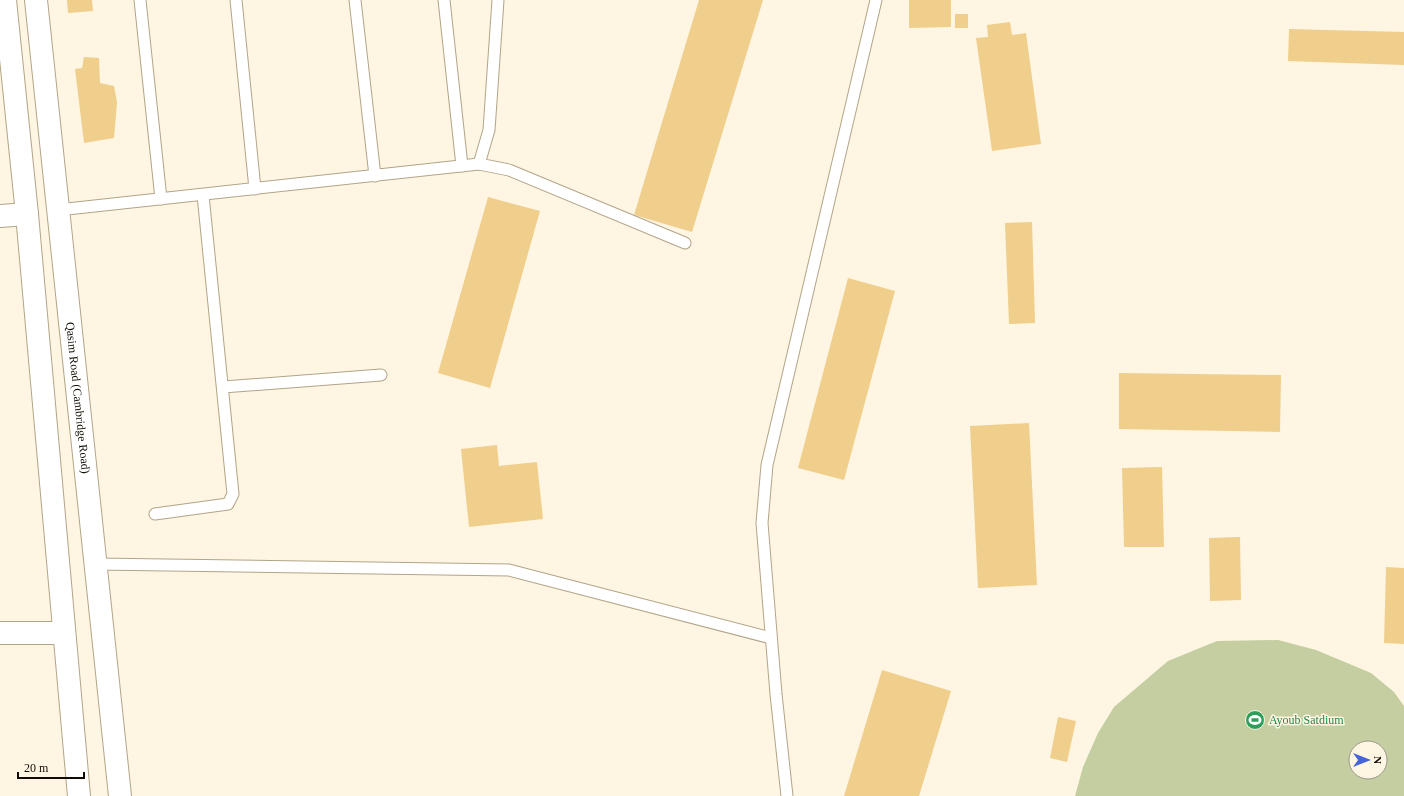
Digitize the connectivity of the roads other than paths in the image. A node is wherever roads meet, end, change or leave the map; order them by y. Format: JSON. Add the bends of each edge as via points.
{"nodes":[{"id":1,"x":5,"y":0,"type":"edge"},
{"id":2,"x":36,"y":0,"type":"edge"},
{"id":3,"x":140,"y":0,"type":"edge"},
{"id":4,"x":236,"y":0,"type":"edge"},
{"id":5,"x":355,"y":0,"type":"edge"},
{"id":6,"x":444,"y":0,"type":"edge"},
{"id":7,"x":498,"y":0,"type":"edge"},
{"id":8,"x":876,"y":0,"type":"edge"},
{"id":9,"x":479,"y":164,"type":"junction"},
{"id":10,"x":462,"y":166,"type":"junction"},
{"id":11,"x":374,"y":176,"type":"junction"},
{"id":12,"x":255,"y":189,"type":"junction"},
{"id":13,"x":203,"y":195,"type":"junction"},
{"id":14,"x":161,"y":199,"type":"junction"},
{"id":15,"x":58,"y":210,"type":"junction"},
{"id":16,"x":27,"y":214,"type":"junction"},
{"id":17,"x":0,"y":216,"type":"edge"},
{"id":18,"x":685,"y":243,"type":"dead end"},
{"id":19,"x":381,"y":375,"type":"dead end"},
{"id":20,"x":223,"y":386,"type":"junction"},
{"id":21,"x":155,"y":514,"type":"dead end"},
{"id":22,"x":96,"y":564,"type":"junction"},
{"id":23,"x":0,"y":633,"type":"edge"},
{"id":24,"x":64,"y":633,"type":"junction"},
{"id":25,"x":771,"y":638,"type":"junction"},
{"id":26,"x":79,"y":796,"type":"edge"},
{"id":27,"x":120,"y":796,"type":"edge"},
{"id":28,"x":786,"y":796,"type":"edge"}],
"edges":[{"from":1,"to":16,"type":"main road"},
{"from":2,"to":15,"type":"main road","name":"Qasim Road (Cambridge Road)"},
{"from":3,"to":14,"type":"lane"},
{"from":4,"to":12,"type":"lane"},
{"from":5,"to":11,"type":"lane"},
{"from":6,"to":10,"type":"lane"},
{"from":7,"to":9,"type":"lane","via":[[489,130]]},
{"from":8,"to":25,"type":"lane","via":[[767,465],[762,523]]},
{"from":9,"to":10,"type":"lane"},
{"from":9,"to":18,"type":"lane","via":[[509,170]]},
{"from":10,"to":11,"type":"lane"},
{"from":11,"to":12,"type":"lane"},
{"from":12,"to":13,"type":"lane"},
{"from":13,"to":14,"type":"lane"},
{"from":13,"to":20,"type":"lane"},
{"from":14,"to":15,"type":"lane"},
{"from":15,"to":22,"type":"main road","name":"Qasim Road (Cambridge Road)"},
{"from":16,"to":17,"type":"main road"},
{"from":16,"to":24,"type":"main road"},
{"from":19,"to":20,"type":"lane"},
{"from":20,"to":21,"type":"lane","via":[[233,494],[228,504]]},
{"from":22,"to":25,"type":"lane","via":[[509,570]]},
{"from":22,"to":27,"type":"main road","name":"Qasim Road (Cambridge Road)"},
{"from":23,"to":24,"type":"main road"},
{"from":24,"to":26,"type":"main road"},
{"from":25,"to":28,"type":"lane"}]}
